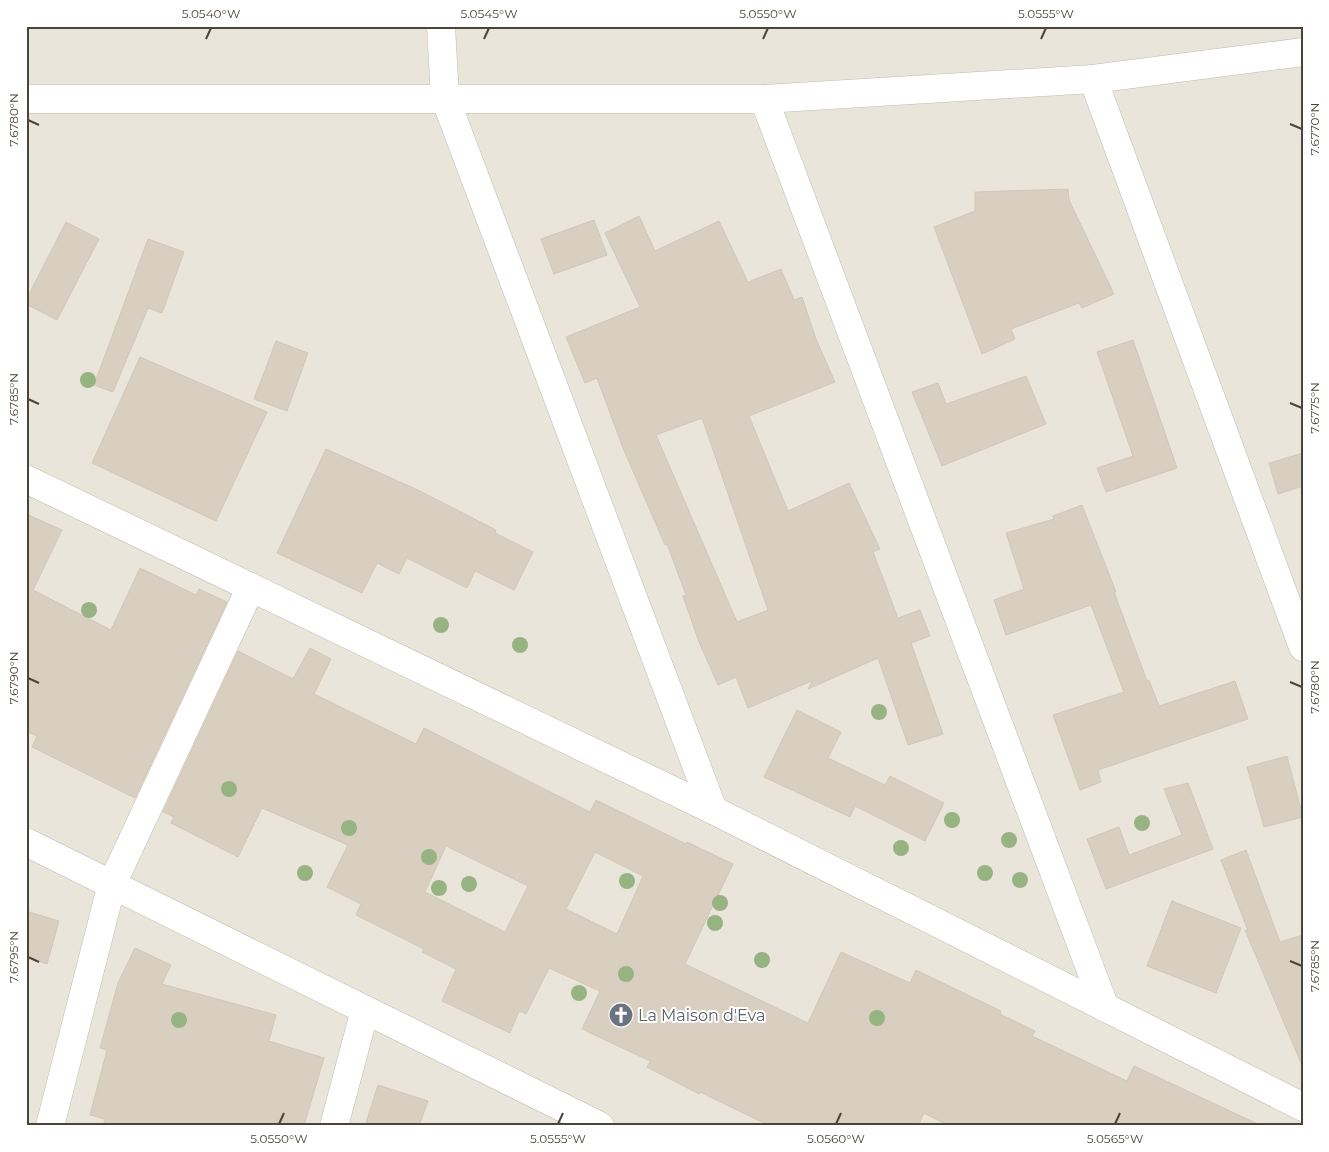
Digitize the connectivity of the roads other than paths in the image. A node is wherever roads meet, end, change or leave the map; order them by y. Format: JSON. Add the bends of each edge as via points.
{"nodes":[{"id":1,"x":441,"y":26,"type":"edge"},
{"id":2,"x":1303,"y":52,"type":"edge"},
{"id":3,"x":1093,"y":79,"type":"junction"},
{"id":4,"x":26,"y":98,"type":"edge"},
{"id":5,"x":445,"y":98,"type":"junction"},
{"id":6,"x":764,"y":99,"type":"junction"},
{"id":7,"x":26,"y":479,"type":"edge"},
{"id":8,"x":251,"y":587,"type":"junction"},
{"id":9,"x":1303,"y":647,"type":"edge"},
{"id":10,"x":712,"y":810,"type":"junction"},
{"id":11,"x":26,"y":842,"type":"edge"},
{"id":12,"x":112,"y":884,"type":"junction"},
{"id":13,"x":1105,"y":1008,"type":"junction"},
{"id":14,"x":366,"y":1010,"type":"junction"},
{"id":15,"x":1303,"y":1107,"type":"edge"},
{"id":16,"x":50,"y":1126,"type":"edge"},
{"id":17,"x":334,"y":1126,"type":"edge"},
{"id":18,"x":600,"y":1126,"type":"edge"}],
"edges":[{"from":1,"to":5,"type":"street"},
{"from":2,"to":3,"type":"street"},
{"from":3,"to":6,"type":"street"},
{"from":3,"to":9,"type":"street"},
{"from":4,"to":5,"type":"street"},
{"from":5,"to":6,"type":"street"},
{"from":5,"to":10,"type":"street"},
{"from":6,"to":13,"type":"street"},
{"from":7,"to":8,"type":"street"},
{"from":8,"to":10,"type":"street"},
{"from":8,"to":12,"type":"street"},
{"from":10,"to":13,"type":"street"},
{"from":11,"to":12,"type":"street"},
{"from":12,"to":14,"type":"street"},
{"from":12,"to":16,"type":"street"},
{"from":13,"to":15,"type":"street"},
{"from":14,"to":17,"type":"street"},
{"from":14,"to":18,"type":"street"}]}
